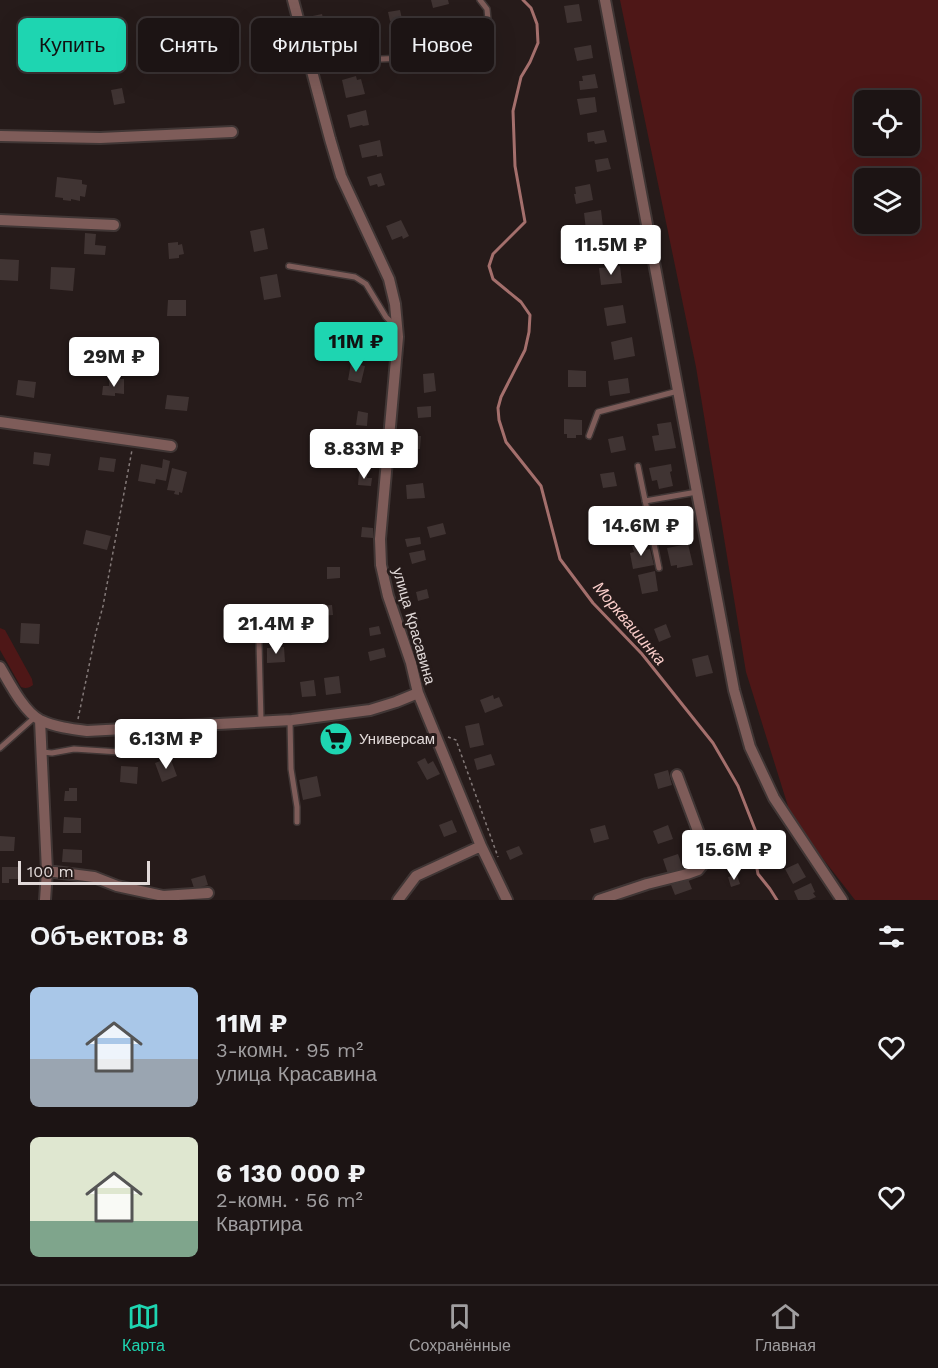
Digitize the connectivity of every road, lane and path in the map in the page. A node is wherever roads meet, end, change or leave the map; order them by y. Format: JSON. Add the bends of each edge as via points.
{"nodes":[{"id":1,"x":293,"y":0,"type":"edge"},
{"id":2,"x":480,"y":0,"type":"edge"},
{"id":3,"x":605,"y":0,"type":"edge"},
{"id":4,"x":298,"y":18,"type":"edge"},
{"id":5,"x":379,"y":59,"type":"edge"},
{"id":6,"x":312,"y":72,"type":"edge"},
{"id":7,"x":232,"y":132,"type":"dead end"},
{"id":8,"x":0,"y":136,"type":"edge"},
{"id":9,"x":0,"y":220,"type":"edge"},
{"id":10,"x":114,"y":225,"type":"dead end"},
{"id":11,"x":289,"y":266,"type":"dead end"},
{"id":12,"x":397,"y":329,"type":"junction"},
{"id":13,"x":678,"y":391,"type":"junction"},
{"id":14,"x":0,"y":422,"type":"edge"},
{"id":15,"x":589,"y":436,"type":"dead end"},
{"id":16,"x":134,"y":441,"type":"junction"},
{"id":17,"x":171,"y":446,"type":"dead end"},
{"id":18,"x":638,"y":466,"type":"dead end"},
{"id":19,"x":697,"y":492,"type":"junction"},
{"id":20,"x":645,"y":501,"type":"junction"},
{"id":21,"x":659,"y":568,"type":"dead end"},
{"id":22,"x":259,"y":644,"type":"dead end"},
{"id":23,"x":0,"y":667,"type":"edge"},
{"id":24,"x":418,"y":693,"type":"junction"},
{"id":25,"x":37,"y":718,"type":"junction"},
{"id":26,"x":290,"y":720,"type":"junction"},
{"id":27,"x":261,"y":721,"type":"junction"},
{"id":28,"x":75,"y":729,"type":"junction"},
{"id":29,"x":434,"y":731,"type":"junction"},
{"id":30,"x":0,"y":748,"type":"edge"},
{"id":31,"x":40,"y":752,"type":"junction"},
{"id":32,"x":150,"y":754,"type":"dead end"},
{"id":33,"x":677,"y":775,"type":"dead end"},
{"id":34,"x":297,"y":822,"type":"dead end"},
{"id":35,"x":482,"y":846,"type":"junction"},
{"id":36,"x":498,"y":858,"type":"dead end"},
{"id":37,"x":47,"y":871,"type":"junction"},
{"id":38,"x":208,"y":893,"type":"dead end"},
{"id":39,"x":164,"y":898,"type":"edge"},
{"id":40,"x":45,"y":900,"type":"edge"},
{"id":41,"x":398,"y":900,"type":"edge"},
{"id":42,"x":507,"y":900,"type":"edge"},
{"id":43,"x":599,"y":900,"type":"edge"},
{"id":44,"x":842,"y":900,"type":"edge"}],
"edges":[{"from":1,"to":4,"type":"street","name":"улица Красавина"},
{"from":2,"to":5,"type":"lane","via":[[487,9],[490,41],[479,55]]},
{"from":3,"to":13,"type":"street"},
{"from":6,"to":12,"type":"street","name":"улица Красавина","via":[[341,176],[389,279]]},
{"from":7,"to":8,"type":"street","via":[[100,138]]},
{"from":9,"to":10,"type":"street"},
{"from":11,"to":12,"type":"lane","via":[[356,278],[366,285]]},
{"from":12,"to":24,"type":"street","name":"улица Красавина","via":[[381,565]]},
{"from":13,"to":15,"type":"lane","via":[[598,412]]},
{"from":13,"to":19,"type":"street"},
{"from":14,"to":16,"type":"street"},
{"from":16,"to":17,"type":"street"},
{"from":16,"to":28,"type":"path"},
{"from":18,"to":20,"type":"lane"},
{"from":19,"to":20,"type":"lane"},
{"from":19,"to":44,"type":"street","via":[[734,690],[750,747],[774,798]]},
{"from":20,"to":21,"type":"lane"},
{"from":22,"to":27,"type":"lane"},
{"from":23,"to":25,"type":"street"},
{"from":24,"to":26,"type":"street","via":[[370,710]]},
{"from":24,"to":29,"type":"street","name":"улица Красавина"},
{"from":25,"to":28,"type":"street","via":[[60,728]]},
{"from":25,"to":30,"type":"lane"},
{"from":25,"to":31,"type":"street"},
{"from":26,"to":27,"type":"street"},
{"from":26,"to":34,"type":"lane"},
{"from":27,"to":28,"type":"street"},
{"from":29,"to":35,"type":"street","name":"улица Красавина"},
{"from":29,"to":36,"type":"path","via":[[456,740]]},
{"from":31,"to":32,"type":"lane","via":[[74,749]]},
{"from":31,"to":37,"type":"street"},
{"from":33,"to":43,"type":"street","via":[[701,839],[703,864],[687,874]]},
{"from":35,"to":41,"type":"street","via":[[416,876]]},
{"from":35,"to":42,"type":"street","name":"улица Красавина"},
{"from":37,"to":39,"type":"street","via":[[94,877]]},
{"from":37,"to":40,"type":"street"},
{"from":38,"to":39,"type":"street"}]}
